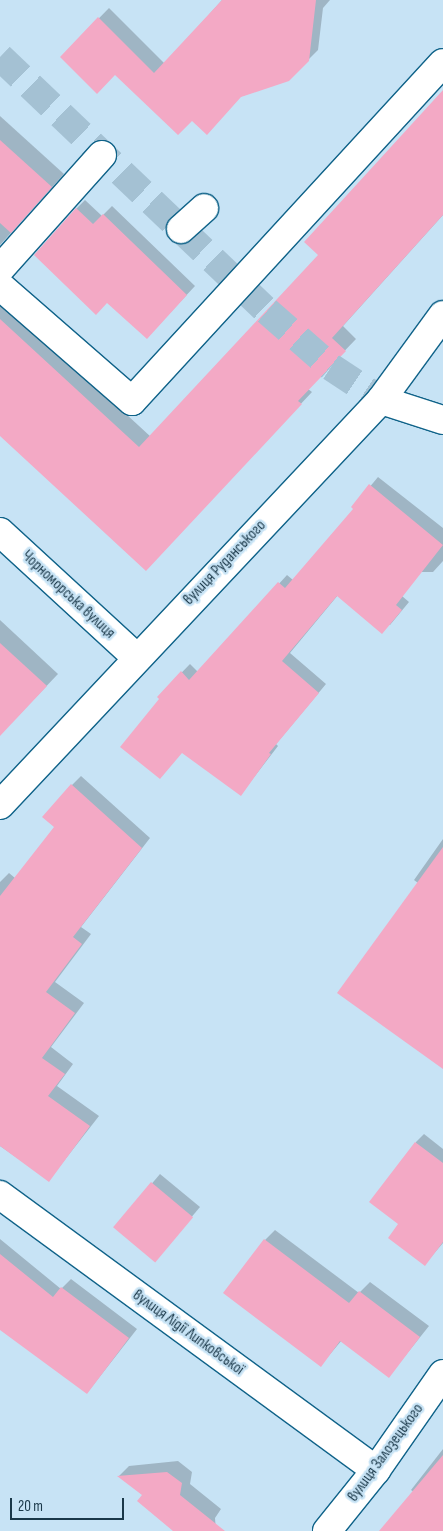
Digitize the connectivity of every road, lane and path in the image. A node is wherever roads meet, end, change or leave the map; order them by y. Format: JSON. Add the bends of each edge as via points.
{"nodes":[{"id":1,"x":443,"y":63,"type":"edge"},
{"id":2,"x":102,"y":155,"type":"dead end"},
{"id":3,"x":204,"y":208,"type":"dead end"},
{"id":4,"x":181,"y":230,"type":"dead end"},
{"id":5,"x":0,"y":269,"type":"edge"},
{"id":6,"x":0,"y":286,"type":"edge"},
{"id":7,"x":443,"y":315,"type":"edge"},
{"id":8,"x":381,"y":400,"type":"junction"},
{"id":9,"x":443,"y":420,"type":"edge"},
{"id":10,"x":0,"y":532,"type":"edge"},
{"id":11,"x":136,"y":657,"type":"junction"},
{"id":12,"x":0,"y":805,"type":"edge"},
{"id":13,"x":0,"y":1195,"type":"edge"},
{"id":14,"x":443,"y":1374,"type":"edge"},
{"id":15,"x":376,"y":1470,"type":"junction"},
{"id":16,"x":327,"y":1531,"type":"edge"}],
"edges":[{"from":1,"to":6,"type":"street","via":[[132,401]]},
{"from":2,"to":5,"type":"street"},
{"from":3,"to":4,"type":"street"},
{"from":7,"to":8,"type":"street","name":"вулиця Руданського"},
{"from":8,"to":9,"type":"street"},
{"from":8,"to":11,"type":"street","name":"вулиця Руданського"},
{"from":10,"to":11,"type":"street","name":"Чорноморська вулиця"},
{"from":11,"to":12,"type":"street","name":"вулиця Руданського"},
{"from":13,"to":15,"type":"street","name":"вулиця Лідії Липковської"},
{"from":14,"to":15,"type":"street","name":"вулиця Залозецького"},
{"from":15,"to":16,"type":"street","name":"вулиця Залозецького"}]}
